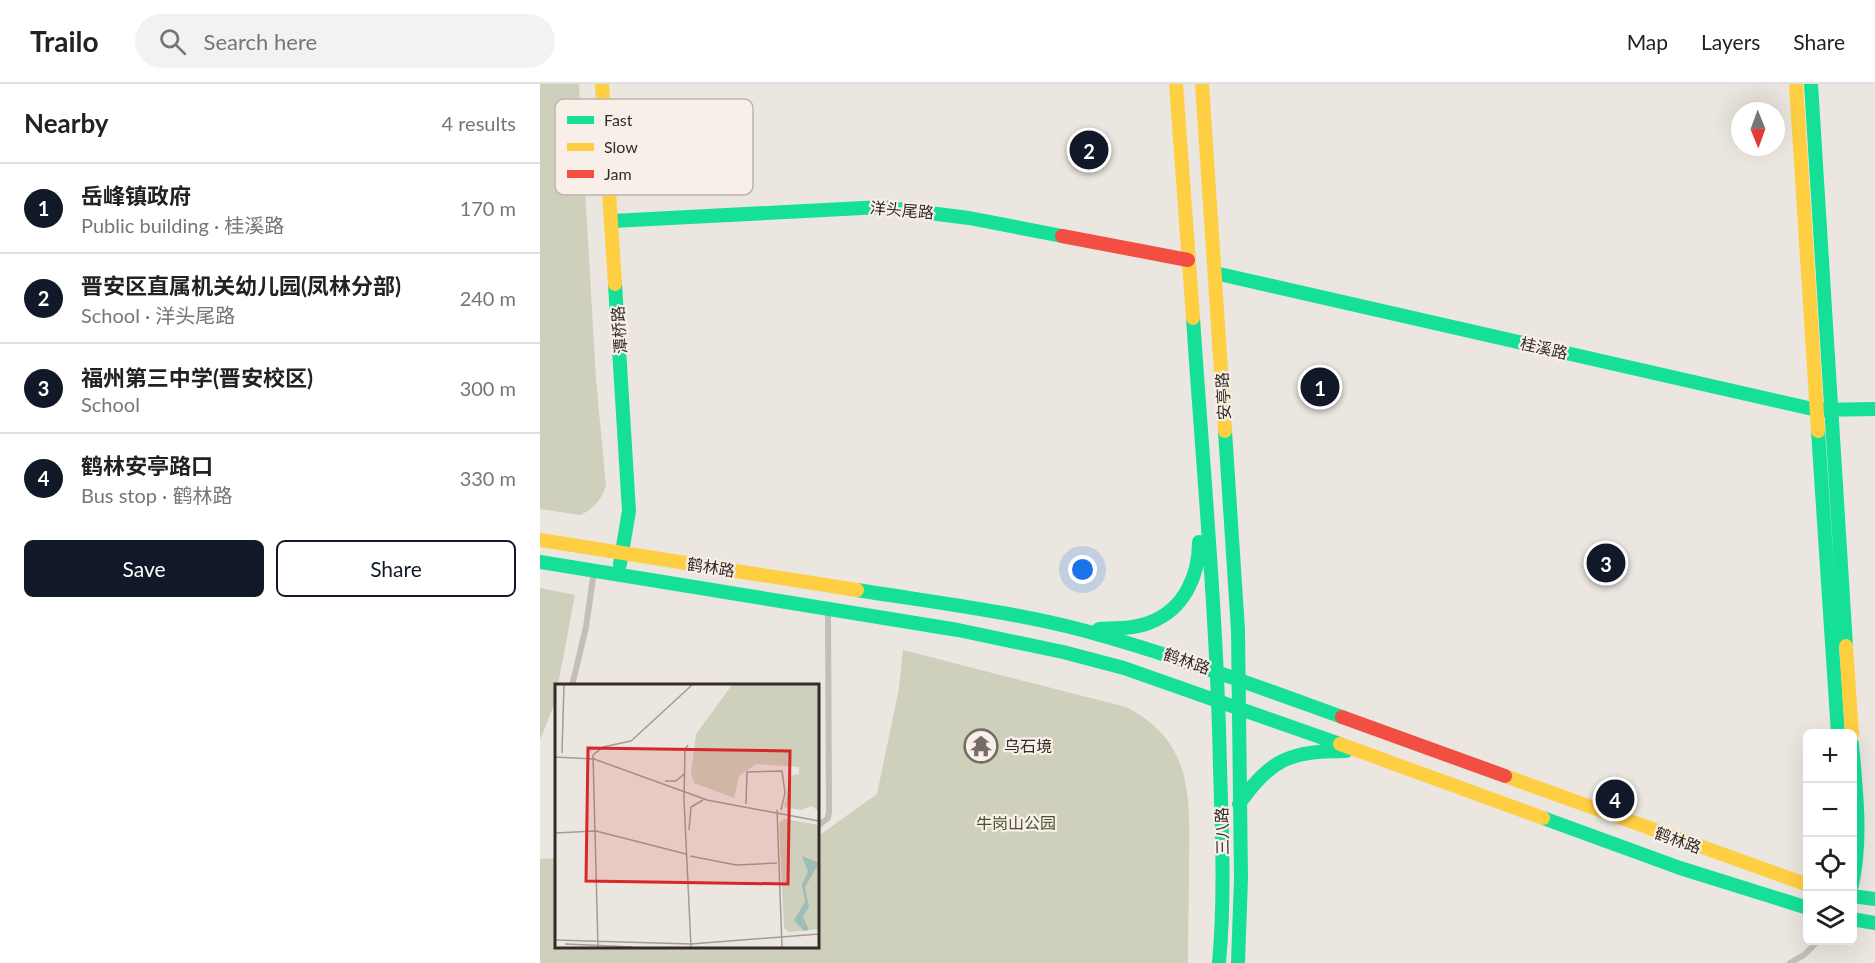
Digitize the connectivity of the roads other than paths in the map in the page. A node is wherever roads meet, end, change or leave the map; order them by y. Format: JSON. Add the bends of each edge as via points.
{"nodes":[{"id":1,"x":602,"y":84,"type":"edge"},
{"id":2,"x":1176,"y":84,"type":"edge"},
{"id":3,"x":1203,"y":84,"type":"edge"},
{"id":4,"x":1796,"y":84,"type":"edge"},
{"id":5,"x":1811,"y":84,"type":"edge"},
{"id":6,"x":603,"y":99,"type":"edge"},
{"id":7,"x":610,"y":195,"type":"edge"},
{"id":8,"x":612,"y":221,"type":"junction"},
{"id":9,"x":1188,"y":260,"type":"junction"},
{"id":10,"x":1215,"y":273,"type":"junction"},
{"id":11,"x":1875,"y":409,"type":"edge"},
{"id":12,"x":1824,"y":411,"type":"junction"},
{"id":13,"x":1201,"y":430,"type":"junction"},
{"id":14,"x":540,"y":540,"type":"edge"},
{"id":15,"x":622,"y":553,"type":"junction"},
{"id":16,"x":540,"y":562,"type":"edge"},
{"id":17,"x":594,"y":571,"type":"junction"},
{"id":18,"x":619,"y":575,"type":"junction"},
{"id":19,"x":828,"y":609,"type":"junction"},
{"id":20,"x":1081,"y":630,"type":"junction"},
{"id":21,"x":1218,"y":672,"type":"junction"},
{"id":22,"x":1238,"y":680,"type":"junction"},
{"id":23,"x":572,"y":684,"type":"edge"},
{"id":24,"x":1218,"y":700,"type":"junction"},
{"id":25,"x":1238,"y":707,"type":"junction"},
{"id":26,"x":1838,"y":729,"type":"edge"},
{"id":27,"x":1852,"y":729,"type":"edge"},
{"id":28,"x":1363,"y":753,"type":"junction"},
{"id":29,"x":1854,"y":783,"type":"edge"},
{"id":30,"x":1239,"y":804,"type":"junction"},
{"id":31,"x":819,"y":825,"type":"edge"},
{"id":32,"x":1857,"y":837,"type":"edge"},
{"id":33,"x":1857,"y":837,"type":"edge"},
{"id":34,"x":1857,"y":861,"type":"edge"},
{"id":35,"x":1803,"y":883,"type":"edge"},
{"id":36,"x":1857,"y":897,"type":"edge"},
{"id":37,"x":1875,"y":899,"type":"edge"},
{"id":38,"x":1803,"y":906,"type":"edge"},
{"id":39,"x":1857,"y":920,"type":"edge"},
{"id":40,"x":1875,"y":923,"type":"edge"},
{"id":41,"x":1814,"y":945,"type":"edge"},
{"id":42,"x":1219,"y":963,"type":"edge"},
{"id":43,"x":1238,"y":963,"type":"edge"},
{"id":44,"x":1790,"y":963,"type":"edge"}],
"edges":[{"from":1,"to":6,"type":"main road","name":"潭桥路"},
{"from":2,"to":9,"type":"main road","name":"安亭路"},
{"from":3,"to":10,"type":"main road","name":"安亭路"},
{"from":4,"to":12,"type":"main road"},
{"from":5,"to":12,"type":"main road"},
{"from":7,"to":8,"type":"main road","name":"潭桥路"},
{"from":8,"to":9,"type":"main road","name":"洋头尾路","via":[[882,207],[969,218]]},
{"from":8,"to":15,"type":"main road","name":"潭桥路","via":[[629,511]]},
{"from":9,"to":13,"type":"main road","name":"安亭路"},
{"from":10,"to":12,"type":"main road","name":"桂溪路"},
{"from":10,"to":22,"type":"main road","name":"安亭路"},
{"from":11,"to":12,"type":"main road","name":"桂溪路"},
{"from":12,"to":26,"type":"main road"},
{"from":12,"to":27,"type":"main road"},
{"from":13,"to":20,"type":"main road","via":[[1195,453],[1200,558],[1186,592],[1152,621]]},
{"from":13,"to":21,"type":"main road","name":"安亭路"},
{"from":14,"to":15,"type":"main road","name":"鹤林路"},
{"from":15,"to":18,"type":"main road","name":"潭桥路"},
{"from":15,"to":20,"type":"main road","name":"鹤林路","via":[[1020,616]]},
{"from":16,"to":17,"type":"main road","name":"鹤林路"},
{"from":17,"to":18,"type":"main road","name":"鹤林路"},
{"from":17,"to":23,"type":"lane"},
{"from":18,"to":19,"type":"main road","name":"鹤林路"},
{"from":19,"to":24,"type":"main road","name":"鹤林路","via":[[1063,652]]},
{"from":19,"to":31,"type":"lane","via":[[829,811],[828,818]]},
{"from":20,"to":21,"type":"main road","name":"鹤林路"},
{"from":21,"to":22,"type":"main road","name":"鹤林路"},
{"from":21,"to":24,"type":"main road","name":"安亭路"},
{"from":22,"to":25,"type":"main road","name":"安亭路"},
{"from":22,"to":35,"type":"main road","name":"鹤林路"},
{"from":24,"to":25,"type":"main road","name":"鹤林路"},
{"from":24,"to":42,"type":"main road","name":"三八路","via":[[1223,870]]},
{"from":25,"to":28,"type":"main road","name":"鹤林路"},
{"from":25,"to":30,"type":"main road","name":"三八路"},
{"from":28,"to":30,"type":"main road","via":[[1333,751],[1290,756],[1255,780]]},
{"from":28,"to":38,"type":"main road","name":"鹤林路","via":[[1680,868]]},
{"from":29,"to":33,"type":"main road"},
{"from":30,"to":43,"type":"main road","name":"三八路"},
{"from":32,"to":34,"type":"main road"},
{"from":36,"to":37,"type":"main road"},
{"from":39,"to":40,"type":"main road"},
{"from":41,"to":44,"type":"lane"}]}
